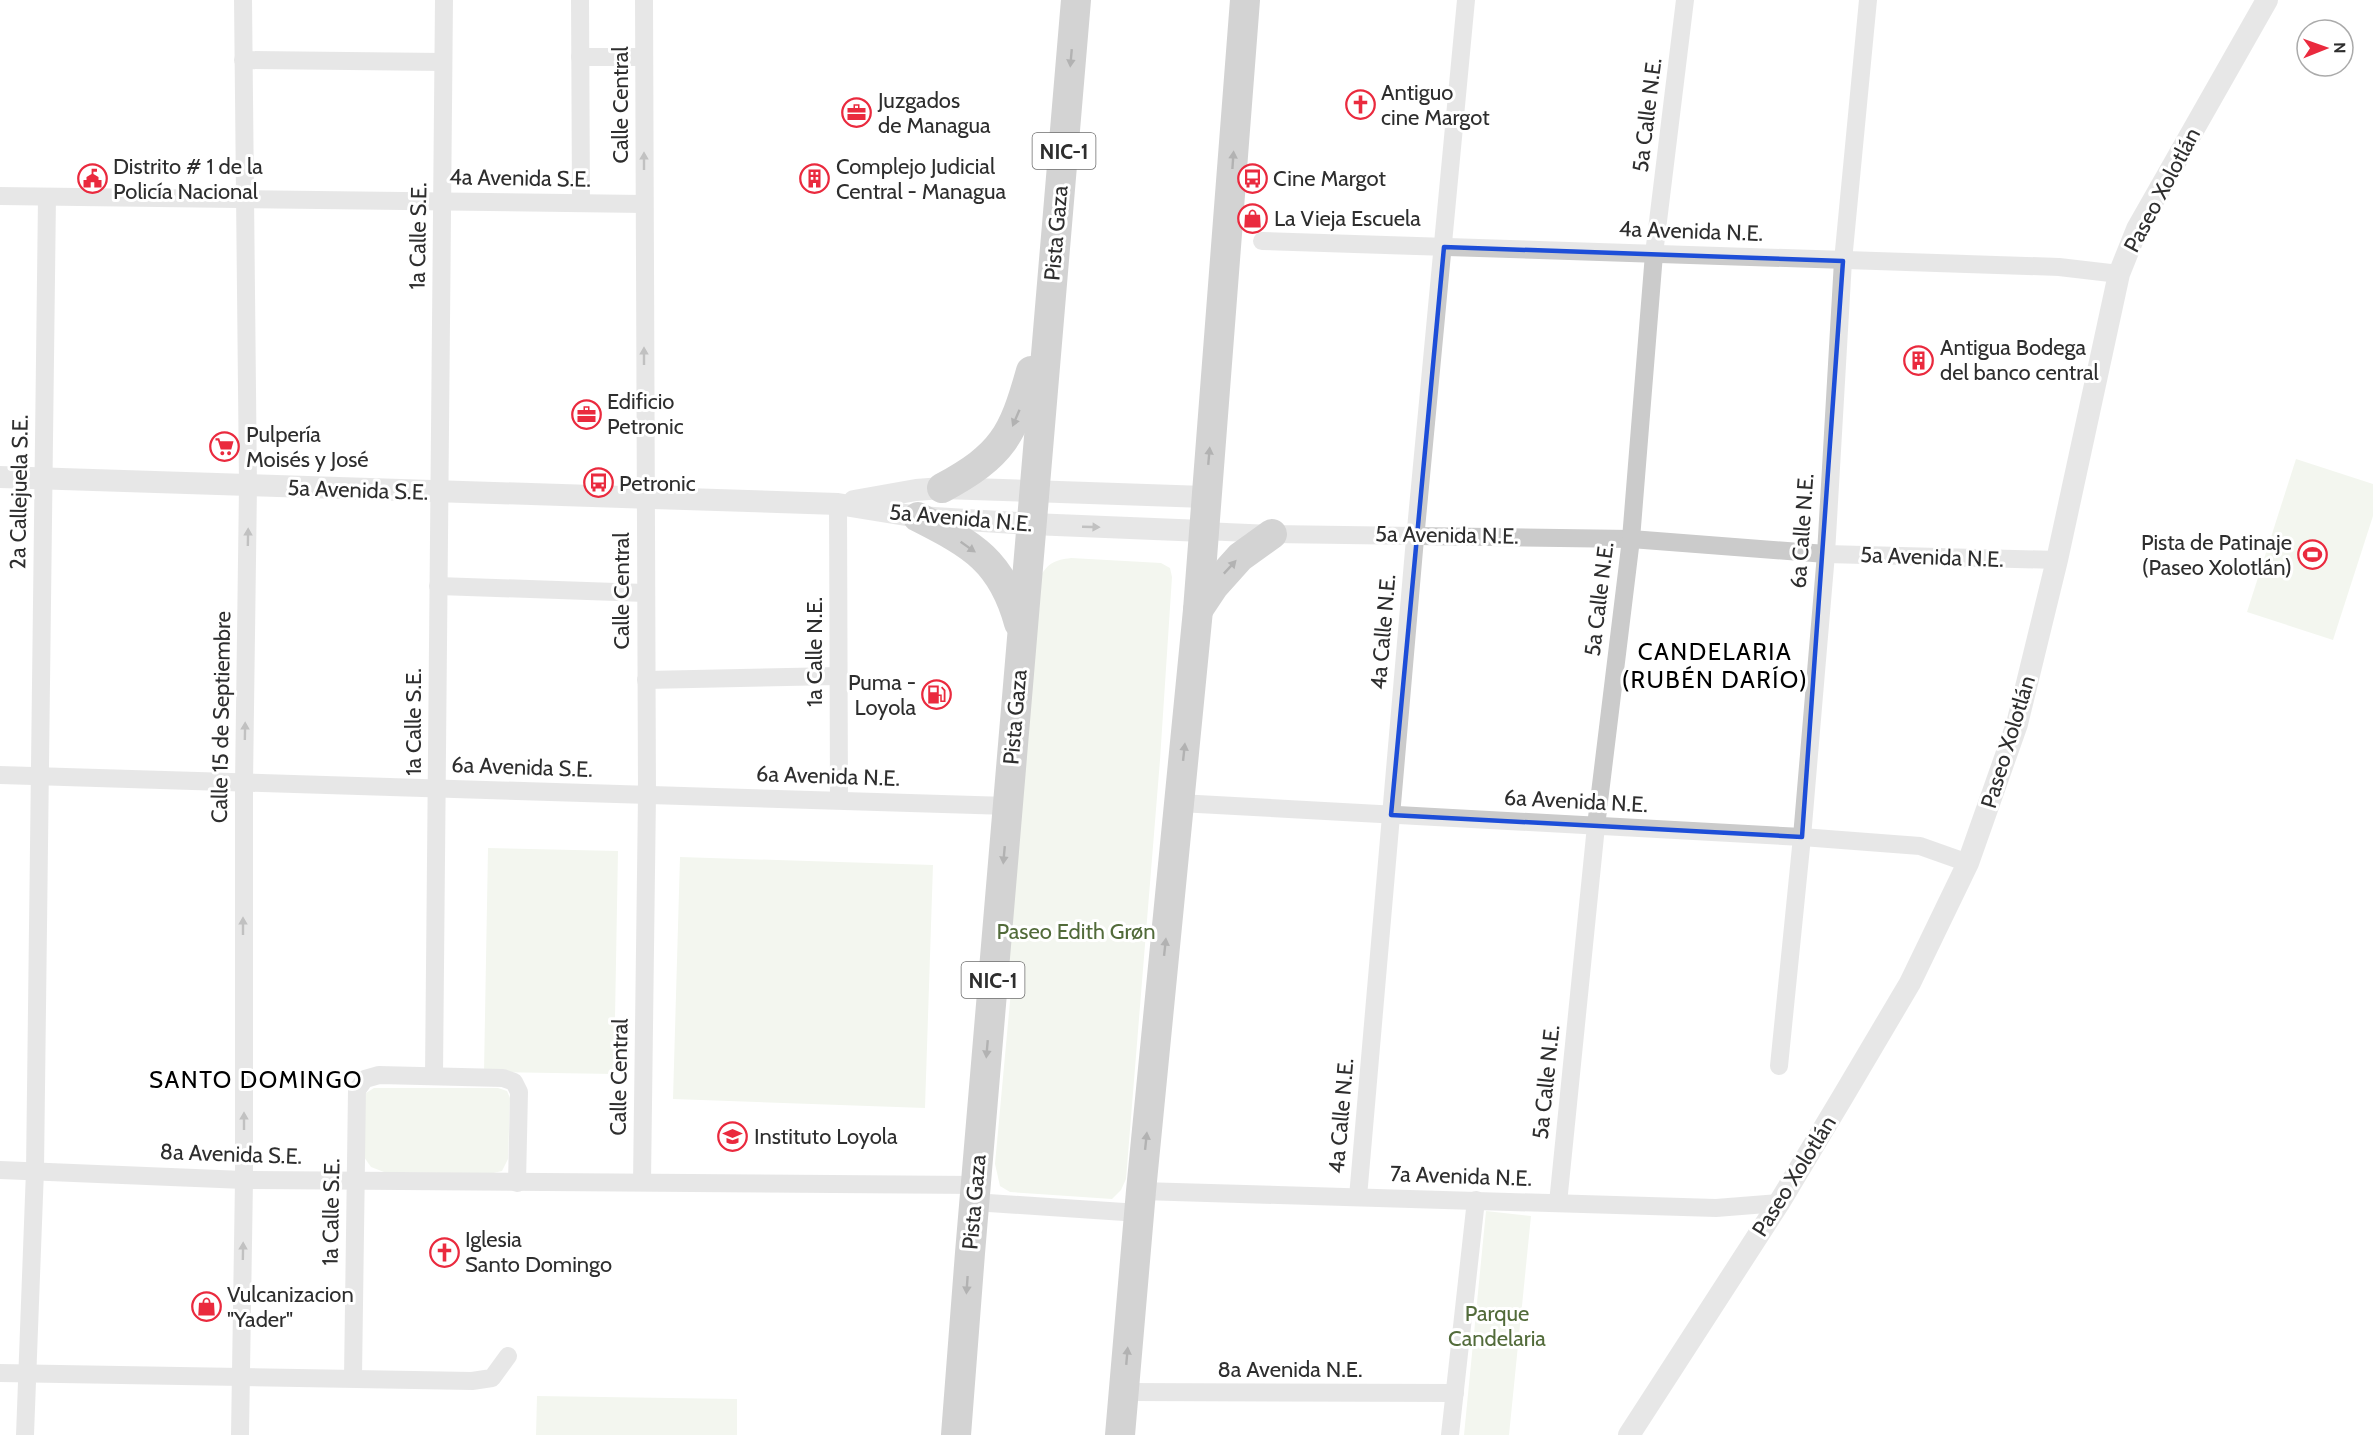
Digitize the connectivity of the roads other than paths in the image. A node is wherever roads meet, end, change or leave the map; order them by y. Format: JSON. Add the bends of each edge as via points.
{"nodes":[{"id":1,"x":243,"y":0,"type":"edge"},
{"id":2,"x":444,"y":0,"type":"edge"},
{"id":3,"x":580,"y":0,"type":"edge"},
{"id":4,"x":644,"y":0,"type":"edge"},
{"id":5,"x":1076,"y":0,"type":"edge"},
{"id":6,"x":1245,"y":0,"type":"edge"},
{"id":7,"x":1466,"y":0,"type":"edge"},
{"id":8,"x":1685,"y":0,"type":"edge"},
{"id":9,"x":1868,"y":0,"type":"edge"},
{"id":10,"x":2267,"y":0,"type":"edge"},
{"id":11,"x":580,"y":57,"type":"junction"},
{"id":12,"x":644,"y":57,"type":"junction"},
{"id":13,"x":243,"y":60,"type":"junction"},
{"id":14,"x":443,"y":62,"type":"junction"},
{"id":15,"x":0,"y":196,"type":"edge"},
{"id":16,"x":47,"y":197,"type":"junction"},
{"id":17,"x":245,"y":198,"type":"junction"},
{"id":18,"x":443,"y":200,"type":"junction"},
{"id":19,"x":581,"y":203,"type":"junction"},
{"id":20,"x":644,"y":204,"type":"junction"},
{"id":21,"x":1262,"y":241,"type":"dead end"},
{"id":22,"x":1444,"y":247,"type":"junction"},
{"id":23,"x":1654,"y":254,"type":"junction"},
{"id":24,"x":1843,"y":261,"type":"junction"},
{"id":25,"x":2119,"y":274,"type":"junction"},
{"id":26,"x":1050,"y":301,"type":"junction"},
{"id":27,"x":0,"y":477,"type":"edge"},
{"id":28,"x":43,"y":479,"type":"junction"},
{"id":29,"x":248,"y":486,"type":"junction"},
{"id":30,"x":942,"y":488,"type":"junction"},
{"id":31,"x":439,"y":492,"type":"junction"},
{"id":32,"x":1035,"y":492,"type":"junction"},
{"id":33,"x":645,"y":499,"type":"junction"},
{"id":34,"x":838,"y":504,"type":"junction"},
{"id":35,"x":1204,"y":514,"type":"junction"},
{"id":36,"x":918,"y":517,"type":"junction"},
{"id":37,"x":1032,"y":524,"type":"junction"},
{"id":38,"x":1272,"y":534,"type":"junction"},
{"id":39,"x":1415,"y":534,"type":"junction"},
{"id":40,"x":1631,"y":539,"type":"junction"},
{"id":41,"x":1826,"y":554,"type":"junction"},
{"id":42,"x":2057,"y":560,"type":"junction"},
{"id":43,"x":438,"y":586,"type":"junction"},
{"id":44,"x":645,"y":593,"type":"junction"},
{"id":45,"x":1198,"y":610,"type":"junction"},
{"id":46,"x":1022,"y":645,"type":"junction"},
{"id":47,"x":838,"y":676,"type":"junction"},
{"id":48,"x":646,"y":680,"type":"junction"},
{"id":49,"x":0,"y":775,"type":"edge"},
{"id":50,"x":40,"y":776,"type":"junction"},
{"id":51,"x":244,"y":783,"type":"junction"},
{"id":52,"x":437,"y":788,"type":"junction"},
{"id":53,"x":647,"y":795,"type":"junction"},
{"id":54,"x":839,"y":800,"type":"junction"},
{"id":55,"x":1179,"y":803,"type":"junction"},
{"id":56,"x":1008,"y":806,"type":"junction"},
{"id":57,"x":1391,"y":815,"type":"junction"},
{"id":58,"x":1596,"y":826,"type":"junction"},
{"id":59,"x":1802,"y":837,"type":"junction"},
{"id":60,"x":1968,"y":863,"type":"junction"},
{"id":61,"x":1779,"y":1066,"type":"dead end"},
{"id":62,"x":434,"y":1075,"type":"junction"},
{"id":63,"x":0,"y":1170,"type":"edge"},
{"id":64,"x":35,"y":1170,"type":"junction"},
{"id":65,"x":244,"y":1180,"type":"junction"},
{"id":66,"x":356,"y":1181,"type":"junction"},
{"id":67,"x":642,"y":1182,"type":"junction"},
{"id":68,"x":518,"y":1183,"type":"junction"},
{"id":69,"x":975,"y":1193,"type":"junction"},
{"id":70,"x":1358,"y":1197,"type":"junction"},
{"id":71,"x":1476,"y":1200,"type":"junction"},
{"id":72,"x":1140,"y":1202,"type":"junction"},
{"id":73,"x":1557,"y":1203,"type":"junction"},
{"id":74,"x":1779,"y":1203,"type":"junction"},
{"id":75,"x":508,"y":1356,"type":"dead end"},
{"id":76,"x":0,"y":1373,"type":"edge"},
{"id":77,"x":27,"y":1374,"type":"junction"},
{"id":78,"x":240,"y":1376,"type":"junction"},
{"id":79,"x":353,"y":1377,"type":"junction"},
{"id":80,"x":1124,"y":1392,"type":"junction"},
{"id":81,"x":1455,"y":1393,"type":"junction"},
{"id":82,"x":25,"y":1435,"type":"edge"},
{"id":83,"x":240,"y":1435,"type":"edge"},
{"id":84,"x":956,"y":1435,"type":"edge"},
{"id":85,"x":1120,"y":1435,"type":"edge"},
{"id":86,"x":1450,"y":1435,"type":"edge"},
{"id":87,"x":1629,"y":1435,"type":"edge"}],
"edges":[{"from":1,"to":13,"type":"street","name":"Calle 15 de Septiembre"},
{"from":2,"to":14,"type":"street","name":"1a Calle S.E."},
{"from":3,"to":11,"type":"street"},
{"from":4,"to":12,"type":"street","name":"Calle Central"},
{"from":5,"to":26,"type":"highway","name":"Pista Gaza","number":"NIC-1","one_way":true},
{"from":35,"to":6,"type":"highway","one_way":true},
{"from":7,"to":22,"type":"street","name":"4a Calle N.E."},
{"from":8,"to":23,"type":"street","name":"5a Calle N.E."},
{"from":9,"to":24,"type":"street","name":"6a Calle N.E."},
{"from":10,"to":25,"type":"street","name":"Paseo Xolotlán","via":[[2137,229]]},
{"from":11,"to":12,"type":"street"},
{"from":11,"to":19,"type":"street"},
{"from":20,"to":12,"type":"street","name":"Calle Central","one_way":true},
{"from":13,"to":14,"type":"street"},
{"from":13,"to":17,"type":"street","name":"Calle 15 de Septiembre"},
{"from":14,"to":18,"type":"street","name":"1a Calle S.E."},
{"from":15,"to":16,"type":"street","name":"4a Avenida S.E."},
{"from":16,"to":17,"type":"street","name":"4a Avenida S.E."},
{"from":16,"to":28,"type":"street","name":"2a Callejuela S.E."},
{"from":17,"to":18,"type":"street","name":"4a Avenida S.E."},
{"from":17,"to":29,"type":"street","name":"Calle 15 de Septiembre"},
{"from":18,"to":19,"type":"street","name":"4a Avenida S.E."},
{"from":18,"to":31,"type":"street","name":"1a Calle S.E."},
{"from":19,"to":20,"type":"street","name":"4a Avenida S.E."},
{"from":33,"to":20,"type":"street","name":"Calle Central","one_way":true},
{"from":21,"to":22,"type":"street","name":"4a Avenida N.E."},
{"from":22,"to":23,"type":"street","name":"4a Avenida N.E."},
{"from":22,"to":39,"type":"street","name":"4a Calle N.E."},
{"from":23,"to":24,"type":"street","name":"4a Avenida N.E."},
{"from":23,"to":40,"type":"street","name":"5a Calle N.E."},
{"from":24,"to":25,"type":"street","name":"4a Avenida N.E.","via":[[2059,267]]},
{"from":24,"to":41,"type":"street","name":"6a Calle N.E."},
{"from":25,"to":42,"type":"street","name":"Paseo Xolotlán"},
{"from":26,"to":30,"type":"highway","one_way":true,"via":[[1019,412],[1008,437],[987,460]]},
{"from":26,"to":32,"type":"highway","name":"Pista Gaza","number":"NIC-1"},
{"from":27,"to":28,"type":"street","name":"5a Avenida S.E."},
{"from":28,"to":29,"type":"street","name":"5a Avenida S.E."},
{"from":28,"to":50,"type":"street","name":"2a Callejuela S.E."},
{"from":29,"to":31,"type":"street","name":"5a Avenida S.E."},
{"from":51,"to":29,"type":"street","name":"Calle 15 de Septiembre","one_way":true},
{"from":30,"to":32,"type":"street","name":"5a Avenida N.E."},
{"from":30,"to":34,"type":"street","name":"5a Avenida N.E."},
{"from":31,"to":33,"type":"street","name":"5a Avenida S.E."},
{"from":31,"to":43,"type":"street","name":"1a Calle S.E."},
{"from":32,"to":35,"type":"street","name":"5a Avenida N.E."},
{"from":32,"to":37,"type":"highway","name":"Pista Gaza","number":"NIC-1"},
{"from":33,"to":34,"type":"street","name":"5a Avenida N.E."},
{"from":33,"to":44,"type":"street","name":"Calle Central"},
{"from":34,"to":36,"type":"street","name":"5a Avenida N.E."},
{"from":34,"to":47,"type":"street","name":"1a Calle N.E."},
{"from":37,"to":35,"type":"street","name":"5a Avenida N.E.","one_way":true},
{"from":35,"to":38,"type":"street","name":"5a Avenida N.E."},
{"from":35,"to":45,"type":"highway"},
{"from":36,"to":37,"type":"street","name":"5a Avenida N.E."},
{"from":36,"to":46,"type":"highway","one_way":true,"via":[[970,547],[992,566],[1010,594]]},
{"from":37,"to":46,"type":"highway","name":"Pista Gaza","number":"NIC-1"},
{"from":38,"to":39,"type":"street","name":"5a Avenida N.E."},
{"from":45,"to":38,"type":"highway","one_way":true,"via":[[1240,556]]},
{"from":39,"to":40,"type":"street","name":"5a Avenida N.E."},
{"from":39,"to":57,"type":"street","name":"4a Calle N.E."},
{"from":40,"to":41,"type":"street","name":"5a Avenida N.E."},
{"from":40,"to":58,"type":"street","name":"5a Calle N.E."},
{"from":41,"to":42,"type":"street","name":"5a Avenida N.E."},
{"from":41,"to":59,"type":"street","name":"6a Calle N.E."},
{"from":42,"to":60,"type":"street","name":"Paseo Xolotlán","via":[[2017,724]]},
{"from":43,"to":44,"type":"street"},
{"from":43,"to":52,"type":"street","name":"1a Calle S.E."},
{"from":44,"to":48,"type":"street","name":"Calle Central"},
{"from":55,"to":45,"type":"highway","one_way":true},
{"from":46,"to":56,"type":"highway","name":"Pista Gaza","number":"NIC-1"},
{"from":47,"to":48,"type":"street"},
{"from":47,"to":54,"type":"street","name":"1a Calle N.E."},
{"from":48,"to":53,"type":"street","name":"Calle Central"},
{"from":49,"to":50,"type":"street","name":"6a Avenida S.E."},
{"from":50,"to":51,"type":"street","name":"6a Avenida S.E."},
{"from":50,"to":64,"type":"street","name":"2a Callejuela S.E."},
{"from":51,"to":52,"type":"street","name":"6a Avenida S.E."},
{"from":65,"to":51,"type":"street","name":"Calle 15 de Septiembre","one_way":true},
{"from":52,"to":53,"type":"street","name":"6a Avenida S.E."},
{"from":52,"to":62,"type":"street","name":"1a Calle S.E."},
{"from":53,"to":54,"type":"street","name":"6a Avenida N.E."},
{"from":53,"to":67,"type":"street","name":"Calle Central"},
{"from":54,"to":56,"type":"street","name":"6a Avenida N.E."},
{"from":55,"to":57,"type":"street","name":"6a Avenida N.E."},
{"from":72,"to":55,"type":"highway","one_way":true},
{"from":56,"to":69,"type":"highway","name":"Pista Gaza","number":"NIC-1","one_way":true},
{"from":57,"to":58,"type":"street","name":"6a Avenida N.E."},
{"from":57,"to":70,"type":"street","name":"4a Calle N.E."},
{"from":58,"to":59,"type":"street","name":"6a Avenida N.E."},
{"from":58,"to":73,"type":"street","name":"5a Calle N.E."},
{"from":59,"to":60,"type":"street","name":"6a Avenida N.E.","via":[[1920,846]]},
{"from":59,"to":61,"type":"street","name":"6a Calle N.E."},
{"from":60,"to":74,"type":"street","name":"Paseo Xolotlán","via":[[1910,982]]},
{"from":62,"to":66,"type":"street","name":"1a Calle S.E.","via":[[379,1074],[365,1079],[357,1090]]},
{"from":62,"to":68,"type":"street","via":[[503,1078],[514,1082],[519,1092]]},
{"from":63,"to":64,"type":"street","name":"8a Avenida S.E."},
{"from":64,"to":65,"type":"street","name":"8a Avenida S.E."},
{"from":64,"to":77,"type":"street","name":"2a Callejuela S.E."},
{"from":65,"to":66,"type":"street","name":"8a Avenida S.E."},
{"from":78,"to":65,"type":"street","name":"Calle 15 de Septiembre","one_way":true},
{"from":66,"to":68,"type":"street","name":"8a Avenida S.E."},
{"from":66,"to":79,"type":"street","name":"1a Calle S.E."},
{"from":67,"to":68,"type":"street","name":"8a Avenida S.E."},
{"from":67,"to":69,"type":"street","name":"8a Avenida S.E."},
{"from":69,"to":72,"type":"street","name":"7a Avenida N.E."},
{"from":69,"to":84,"type":"highway","name":"Pista Gaza","number":"NIC-1","one_way":true},
{"from":70,"to":71,"type":"street","name":"7a Avenida N.E."},
{"from":70,"to":72,"type":"street","name":"7a Avenida N.E."},
{"from":71,"to":73,"type":"street","name":"7a Avenida N.E."},
{"from":71,"to":81,"type":"street"},
{"from":80,"to":72,"type":"highway","one_way":true},
{"from":73,"to":74,"type":"street","name":"7a Avenida N.E.","via":[[1716,1208]]},
{"from":74,"to":87,"type":"street","name":"Paseo Xolotlán"},
{"from":75,"to":79,"type":"street","via":[[492,1378]]},
{"from":76,"to":77,"type":"street"},
{"from":77,"to":78,"type":"street"},
{"from":77,"to":82,"type":"street","name":"2a Callejuela S.E."},
{"from":78,"to":79,"type":"street"},
{"from":78,"to":83,"type":"street","name":"Calle 15 de Septiembre"},
{"from":80,"to":81,"type":"street","name":"8a Avenida N.E."},
{"from":80,"to":85,"type":"highway"},
{"from":81,"to":86,"type":"street"}]}
